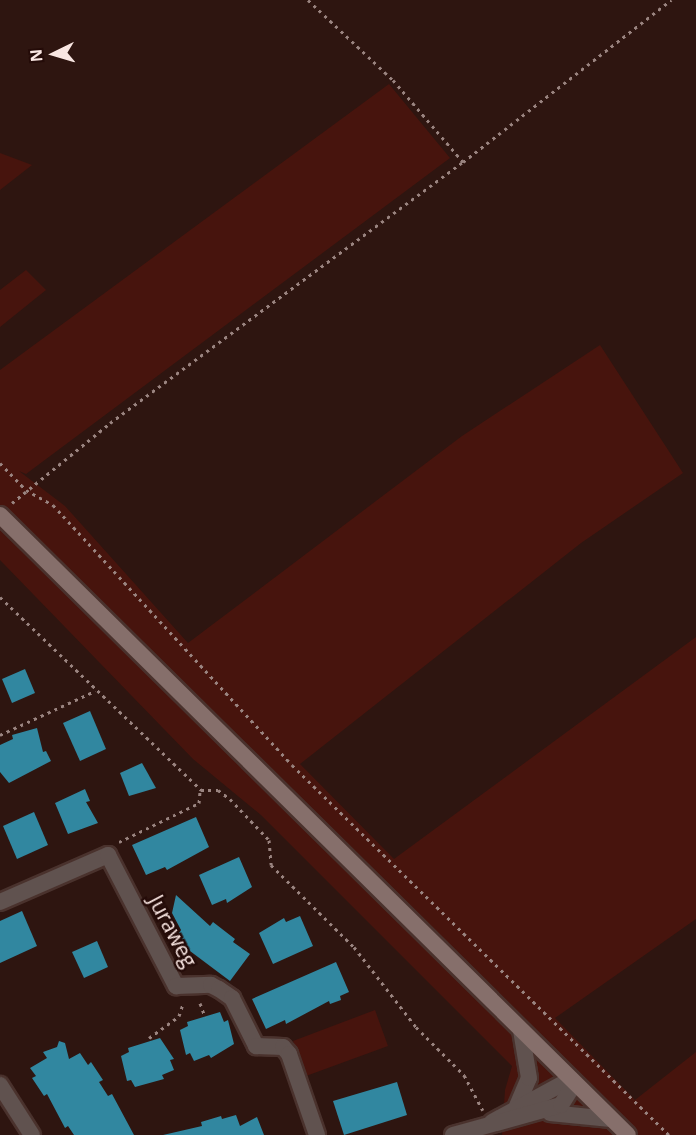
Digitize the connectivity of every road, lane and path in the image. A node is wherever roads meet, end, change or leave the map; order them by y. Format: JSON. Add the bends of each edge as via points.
{"nodes":[{"id":1,"x":308,"y":0,"type":"edge"},
{"id":2,"x":670,"y":0,"type":"edge"},
{"id":3,"x":463,"y":162,"type":"junction"},
{"id":4,"x":0,"y":463,"type":"edge"},
{"id":5,"x":26,"y":490,"type":"junction"},
{"id":6,"x":2,"y":512,"type":"edge"},
{"id":7,"x":0,"y":597,"type":"edge"},
{"id":8,"x":94,"y":691,"type":"junction"},
{"id":9,"x":0,"y":735,"type":"edge"},
{"id":10,"x":201,"y":790,"type":"junction"},
{"id":11,"x":108,"y":855,"type":"junction"},
{"id":12,"x":0,"y":902,"type":"edge"},
{"id":13,"x":189,"y":988,"type":"junction"},
{"id":14,"x":521,"y":1030,"type":"junction"},
{"id":15,"x":149,"y":1038,"type":"dead end"},
{"id":16,"x":573,"y":1081,"type":"junction"},
{"id":17,"x":0,"y":1085,"type":"edge"},
{"id":18,"x":517,"y":1106,"type":"junction"},
{"id":19,"x":538,"y":1114,"type":"junction"},
{"id":20,"x":611,"y":1119,"type":"junction"},
{"id":21,"x":489,"y":1124,"type":"junction"},
{"id":22,"x":32,"y":1135,"type":"edge"},
{"id":23,"x":317,"y":1135,"type":"edge"},
{"id":24,"x":453,"y":1135,"type":"edge"},
{"id":25,"x":628,"y":1135,"type":"edge"},
{"id":26,"x":669,"y":1135,"type":"edge"}],
"edges":[{"from":1,"to":3,"type":"path","via":[[400,88]]},
{"from":2,"to":3,"type":"path"},
{"from":3,"to":5,"type":"path","via":[[110,423]]},
{"from":4,"to":5,"type":"path"},
{"from":5,"to":6,"type":"path"},
{"from":5,"to":26,"type":"path","via":[[53,505],[292,765]]},
{"from":6,"to":14,"type":"main road"},
{"from":7,"to":8,"type":"path"},
{"from":8,"to":9,"type":"path"},
{"from":8,"to":10,"type":"path"},
{"from":10,"to":11,"type":"path","via":[[199,803],[118,843]]},
{"from":10,"to":21,"type":"path","via":[[218,790],[269,840],[271,865],[354,947],[416,1027],[464,1076]]},
{"from":11,"to":12,"type":"street"},
{"from":11,"to":13,"type":"street","name":"Juraweg","via":[[171,979],[176,986]]},
{"from":13,"to":15,"type":"path","via":[[179,1016]]},
{"from":13,"to":23,"type":"street","name":"Juraweg","via":[[211,985],[219,989],[231,998],[256,1046],[276,1045],[290,1054]]},
{"from":14,"to":16,"type":"main road"},
{"from":14,"to":18,"type":"street","via":[[529,1078]]},
{"from":16,"to":18,"type":"street"},
{"from":16,"to":19,"type":"street","via":[[561,1106]]},
{"from":16,"to":20,"type":"main road"},
{"from":17,"to":22,"type":"street"},
{"from":18,"to":21,"type":"street"},
{"from":19,"to":20,"type":"street","via":[[579,1113]]},
{"from":19,"to":21,"type":"street"},
{"from":20,"to":25,"type":"main road"},
{"from":21,"to":24,"type":"street"}]}
